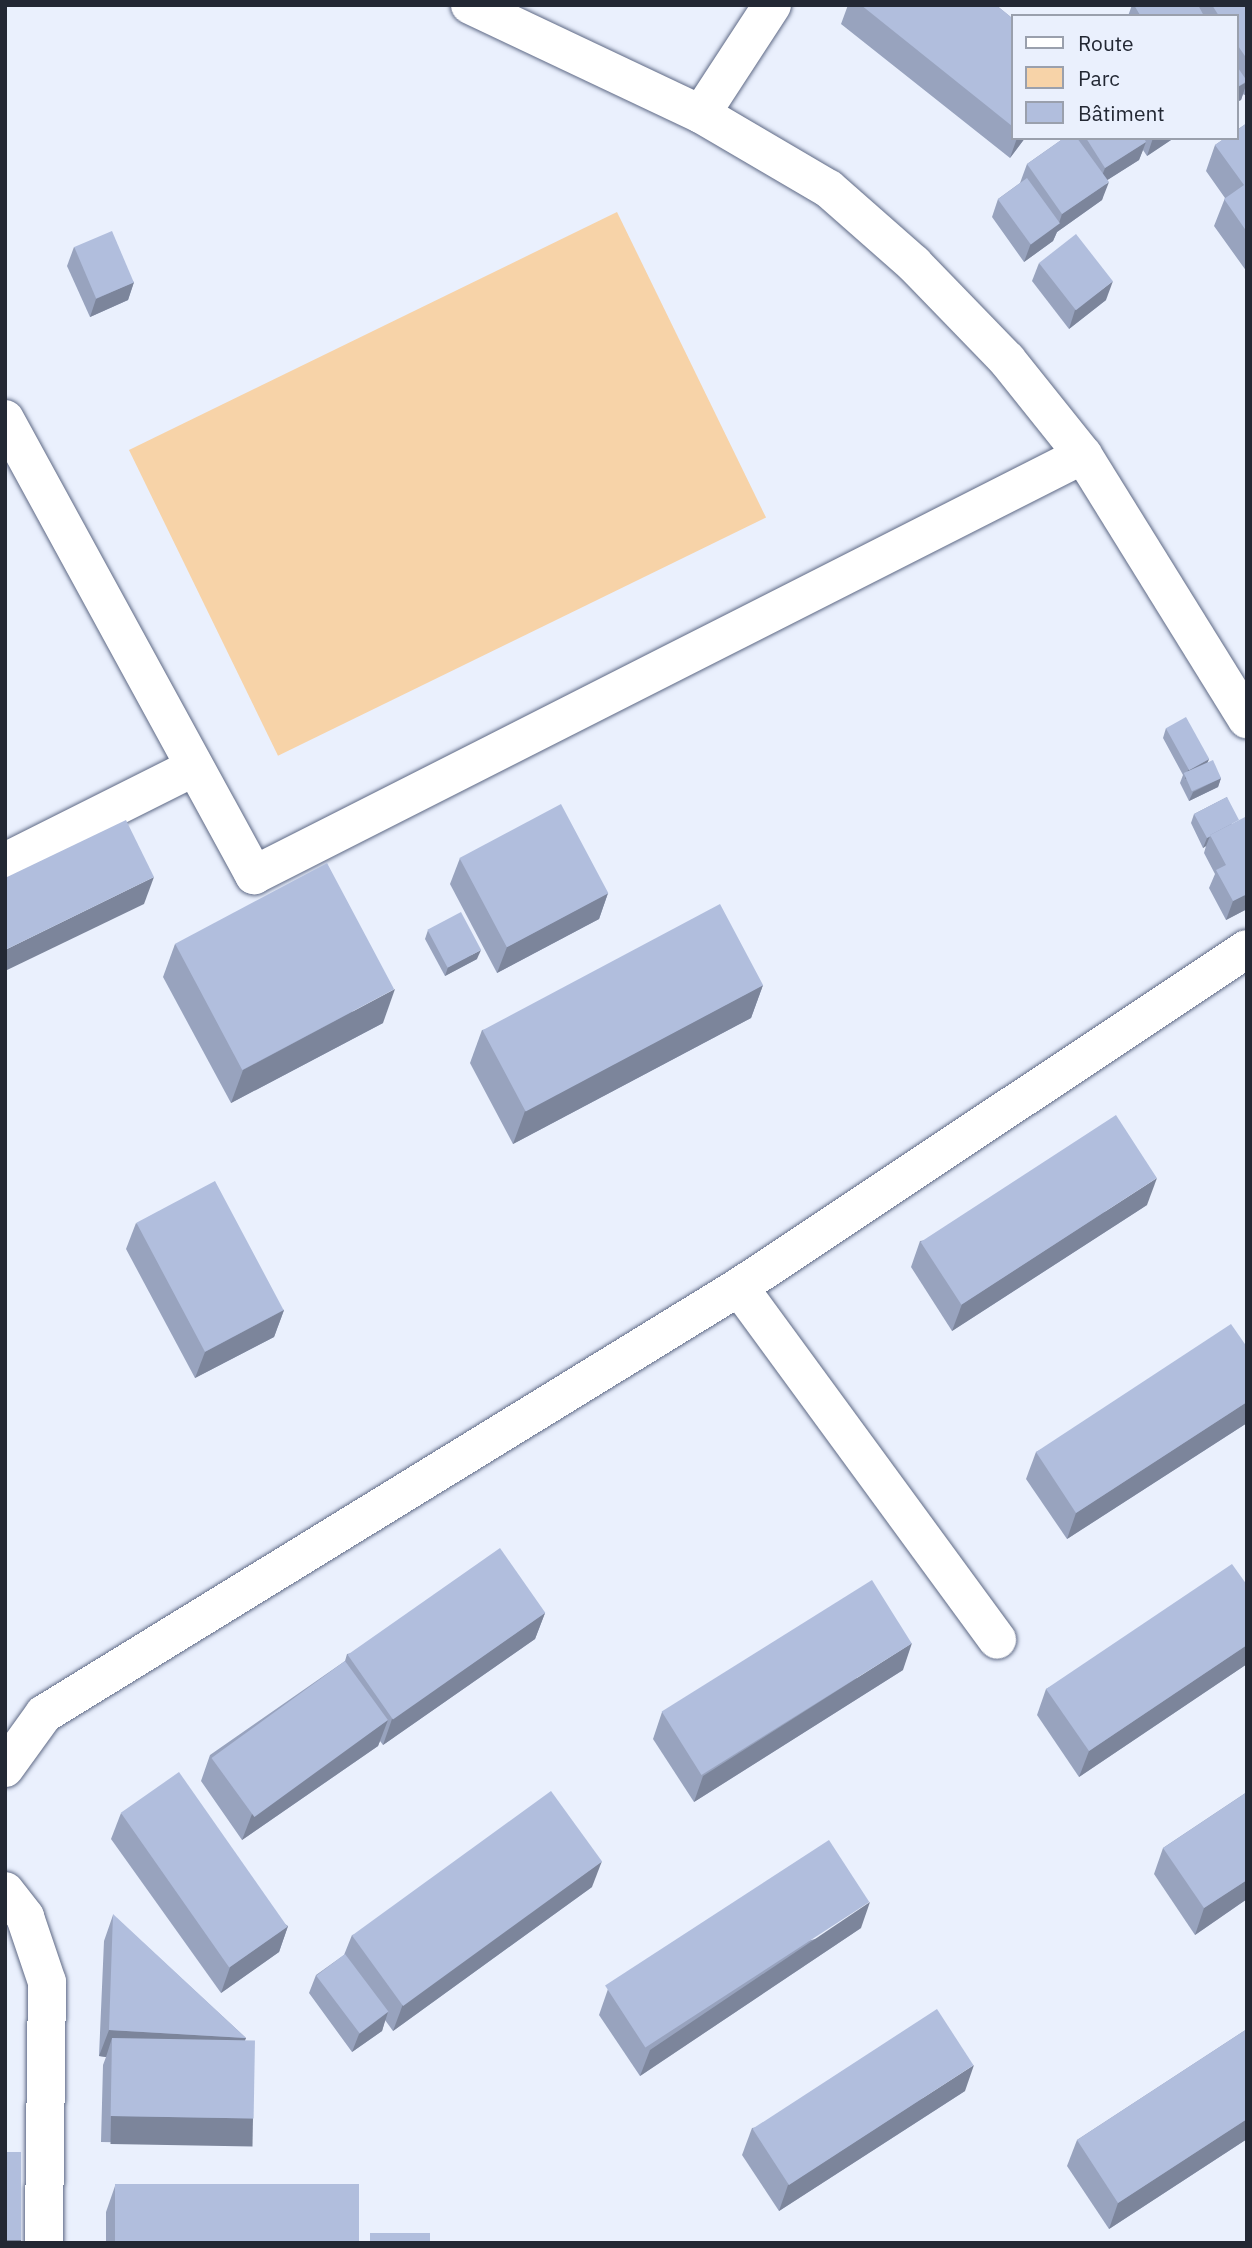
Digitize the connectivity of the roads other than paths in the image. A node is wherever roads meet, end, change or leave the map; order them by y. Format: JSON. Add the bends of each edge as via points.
{"nodes":[{"id":1,"x":470,"y":5,"type":"edge"},
{"id":2,"x":772,"y":5,"type":"edge"},
{"id":3,"x":701,"y":114,"type":"junction"},
{"id":4,"x":5,"y":419,"type":"edge"},
{"id":5,"x":1083,"y":455,"type":"junction"},
{"id":6,"x":1247,"y":719,"type":"edge"},
{"id":7,"x":195,"y":767,"type":"junction"},
{"id":8,"x":5,"y":862,"type":"edge"},
{"id":9,"x":1247,"y":949,"type":"edge"},
{"id":10,"x":739,"y":1287,"type":"junction"},
{"id":11,"x":997,"y":1640,"type":"dead end"},
{"id":12,"x":5,"y":1768,"type":"edge"},
{"id":13,"x":5,"y":1891,"type":"edge"},
{"id":14,"x":5,"y":2166,"type":"edge"},
{"id":15,"x":45,"y":2166,"type":"junction"},
{"id":16,"x":44,"y":2243,"type":"edge"}],
"edges":[{"from":1,"to":3,"type":"street"},
{"from":2,"to":3,"type":"street"},
{"from":3,"to":5,"type":"street","via":[[830,189],[914,264],[1007,360]]},
{"from":4,"to":7,"type":"street"},
{"from":5,"to":6,"type":"street"},
{"from":5,"to":7,"type":"street","via":[[254,875]]},
{"from":7,"to":8,"type":"street"},
{"from":9,"to":10,"type":"street"},
{"from":10,"to":11,"type":"street"},
{"from":10,"to":12,"type":"street","via":[[44,1714]]},
{"from":13,"to":15,"type":"street","via":[[25,1917],[47,1982]]},
{"from":14,"to":15,"type":"street"},
{"from":15,"to":16,"type":"street"}]}
